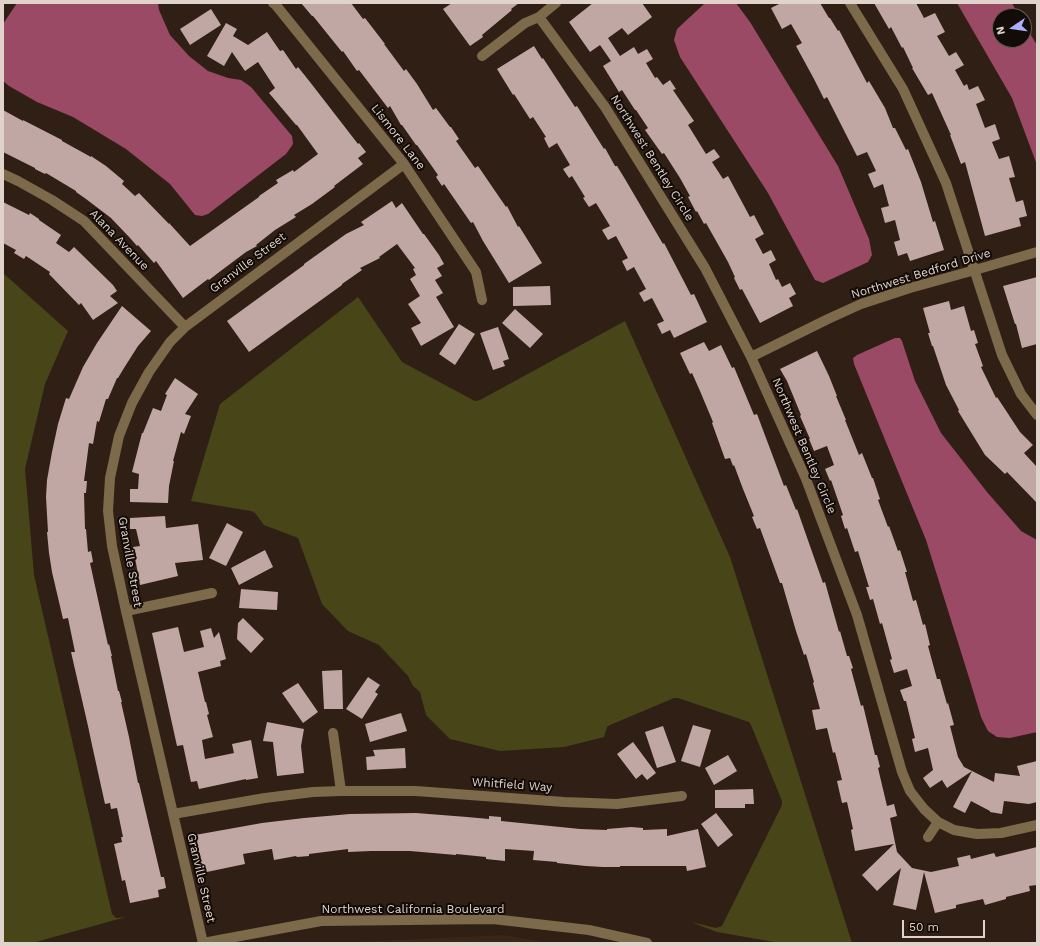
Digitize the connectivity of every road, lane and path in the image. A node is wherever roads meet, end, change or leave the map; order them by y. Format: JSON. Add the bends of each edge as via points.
{"nodes":[{"id":1,"x":273,"y":3,"type":"edge"},
{"id":2,"x":556,"y":3,"type":"edge"},
{"id":3,"x":850,"y":3,"type":"edge"},
{"id":4,"x":539,"y":17,"type":"junction"},
{"id":5,"x":482,"y":56,"type":"dead end"},
{"id":6,"x":404,"y":164,"type":"junction"},
{"id":7,"x":3,"y":174,"type":"edge"},
{"id":8,"x":1037,"y":252,"type":"edge"},
{"id":9,"x":975,"y":270,"type":"junction"},
{"id":10,"x":482,"y":300,"type":"dead end"},
{"id":11,"x":185,"y":327,"type":"junction"},
{"id":12,"x":751,"y":357,"type":"junction"},
{"id":13,"x":1037,"y":415,"type":"edge"},
{"id":14,"x":212,"y":593,"type":"dead end"},
{"id":15,"x":126,"y":611,"type":"junction"},
{"id":16,"x":333,"y":733,"type":"dead end"},
{"id":17,"x":340,"y":791,"type":"junction"},
{"id":18,"x":682,"y":796,"type":"dead end"},
{"id":19,"x":173,"y":814,"type":"junction"},
{"id":20,"x":938,"y":822,"type":"junction"},
{"id":21,"x":1037,"y":824,"type":"edge"},
{"id":22,"x":928,"y":837,"type":"dead end"},
{"id":23,"x":203,"y":943,"type":"edge"},
{"id":24,"x":647,"y":943,"type":"edge"}],
"edges":[{"from":1,"to":6,"type":"street","name":"Lismore Lane"},
{"from":2,"to":4,"type":"street"},
{"from":3,"to":9,"type":"street","via":[[903,89],[946,183]]},
{"from":4,"to":5,"type":"street","via":[[525,23]]},
{"from":4,"to":12,"type":"street","name":"Northwest Bentley Circle","via":[[605,107],[706,268]]},
{"from":6,"to":10,"type":"street","name":"Lismore Lane","via":[[476,272]]},
{"from":6,"to":11,"type":"street","name":"Granville Street"},
{"from":7,"to":11,"type":"street","name":"Alana Avenue","via":[[52,200],[84,221]]},
{"from":8,"to":9,"type":"street","name":"Northwest Bedford Drive"},
{"from":9,"to":12,"type":"street","name":"Northwest Bedford Drive","via":[[861,304]]},
{"from":9,"to":13,"type":"street","via":[[1002,356],[1021,394]]},
{"from":11,"to":15,"type":"street","name":"Granville Street","via":[[170,342],[149,372],[132,403],[119,436],[110,478],[108,511],[112,546]]},
{"from":12,"to":20,"type":"street","name":"Northwest Bentley Circle","via":[[806,479],[857,615],[902,772],[910,791]]},
{"from":14,"to":15,"type":"street"},
{"from":15,"to":19,"type":"street","name":"Granville Street"},
{"from":16,"to":17,"type":"street"},
{"from":17,"to":18,"type":"street","name":"Whitfield Way","via":[[416,791],[617,804]]},
{"from":17,"to":19,"type":"street","name":"Whitfield Way","via":[[265,798]]},
{"from":19,"to":23,"type":"street","name":"Granville Street"},
{"from":20,"to":21,"type":"street","name":"Northwest Bentley Circle","via":[[954,830],[977,834],[1001,833]]},
{"from":20,"to":22,"type":"street"},
{"from":23,"to":24,"type":"street","name":"Northwest California Boulevard","via":[[321,921],[492,919],[589,930]]}]}
